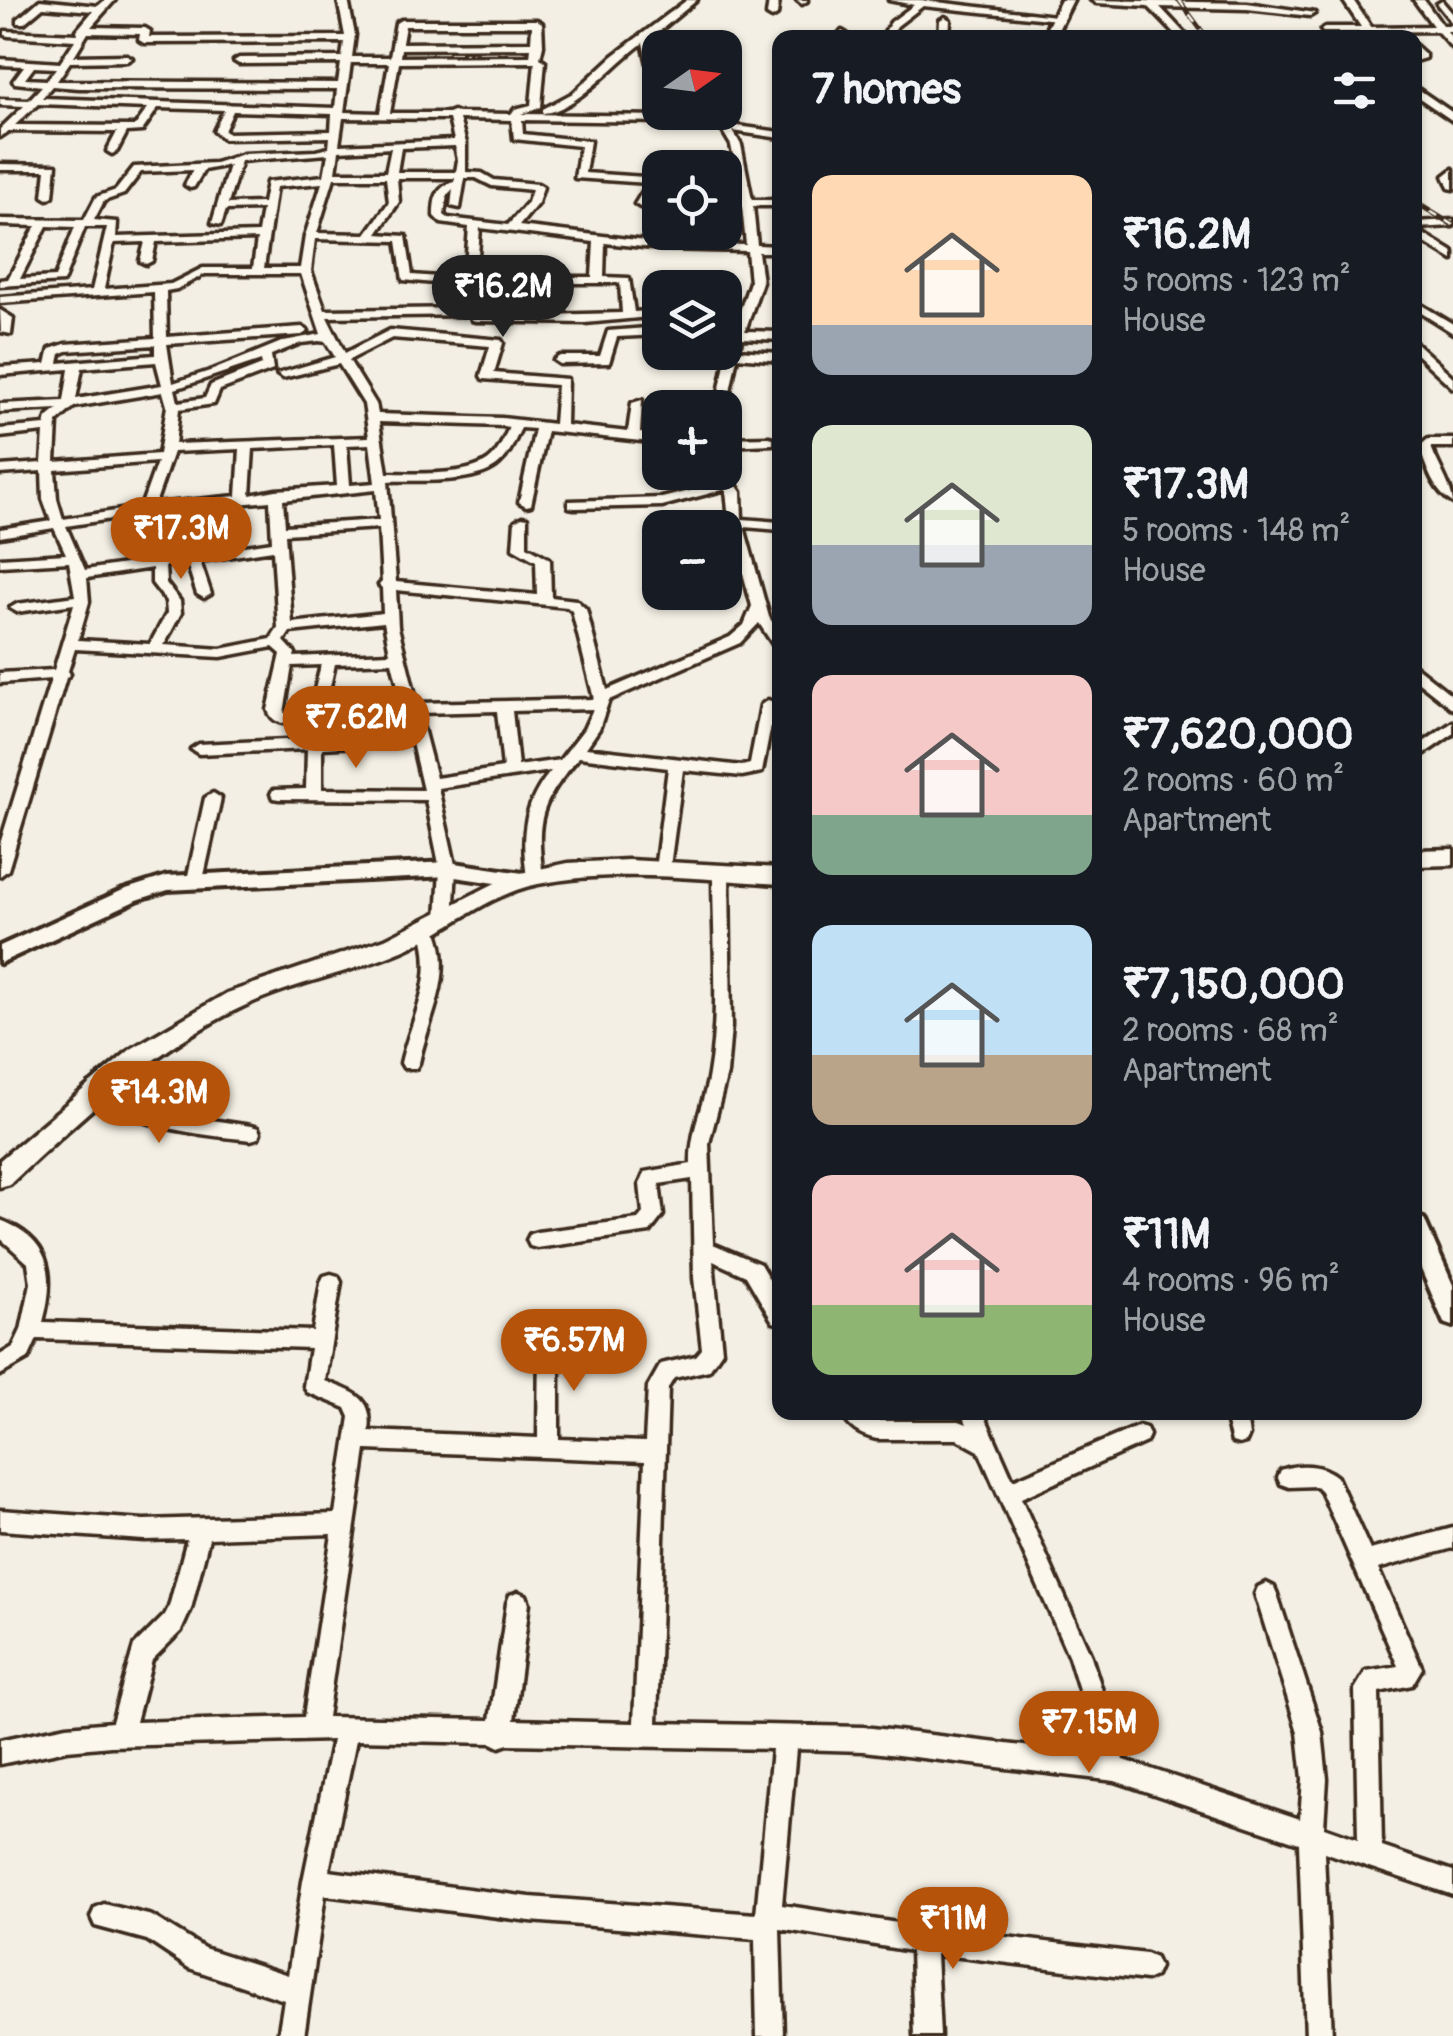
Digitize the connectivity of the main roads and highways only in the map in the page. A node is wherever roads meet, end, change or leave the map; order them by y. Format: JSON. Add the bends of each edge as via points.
{"nodes":[{"id":1,"x":1453,"y":857,"type":"edge"},
{"id":2,"x":1422,"y":858,"type":"edge"},
{"id":3,"x":772,"y":876,"type":"edge"},
{"id":4,"x":0,"y":1176,"type":"edge"}],
"edges":[{"from":1,"to":2,"type":"main road"},
{"from":3,"to":4,"type":"main road","via":[[592,869],[529,878],[437,924],[235,999],[187,1026],[95,1089]]}]}
